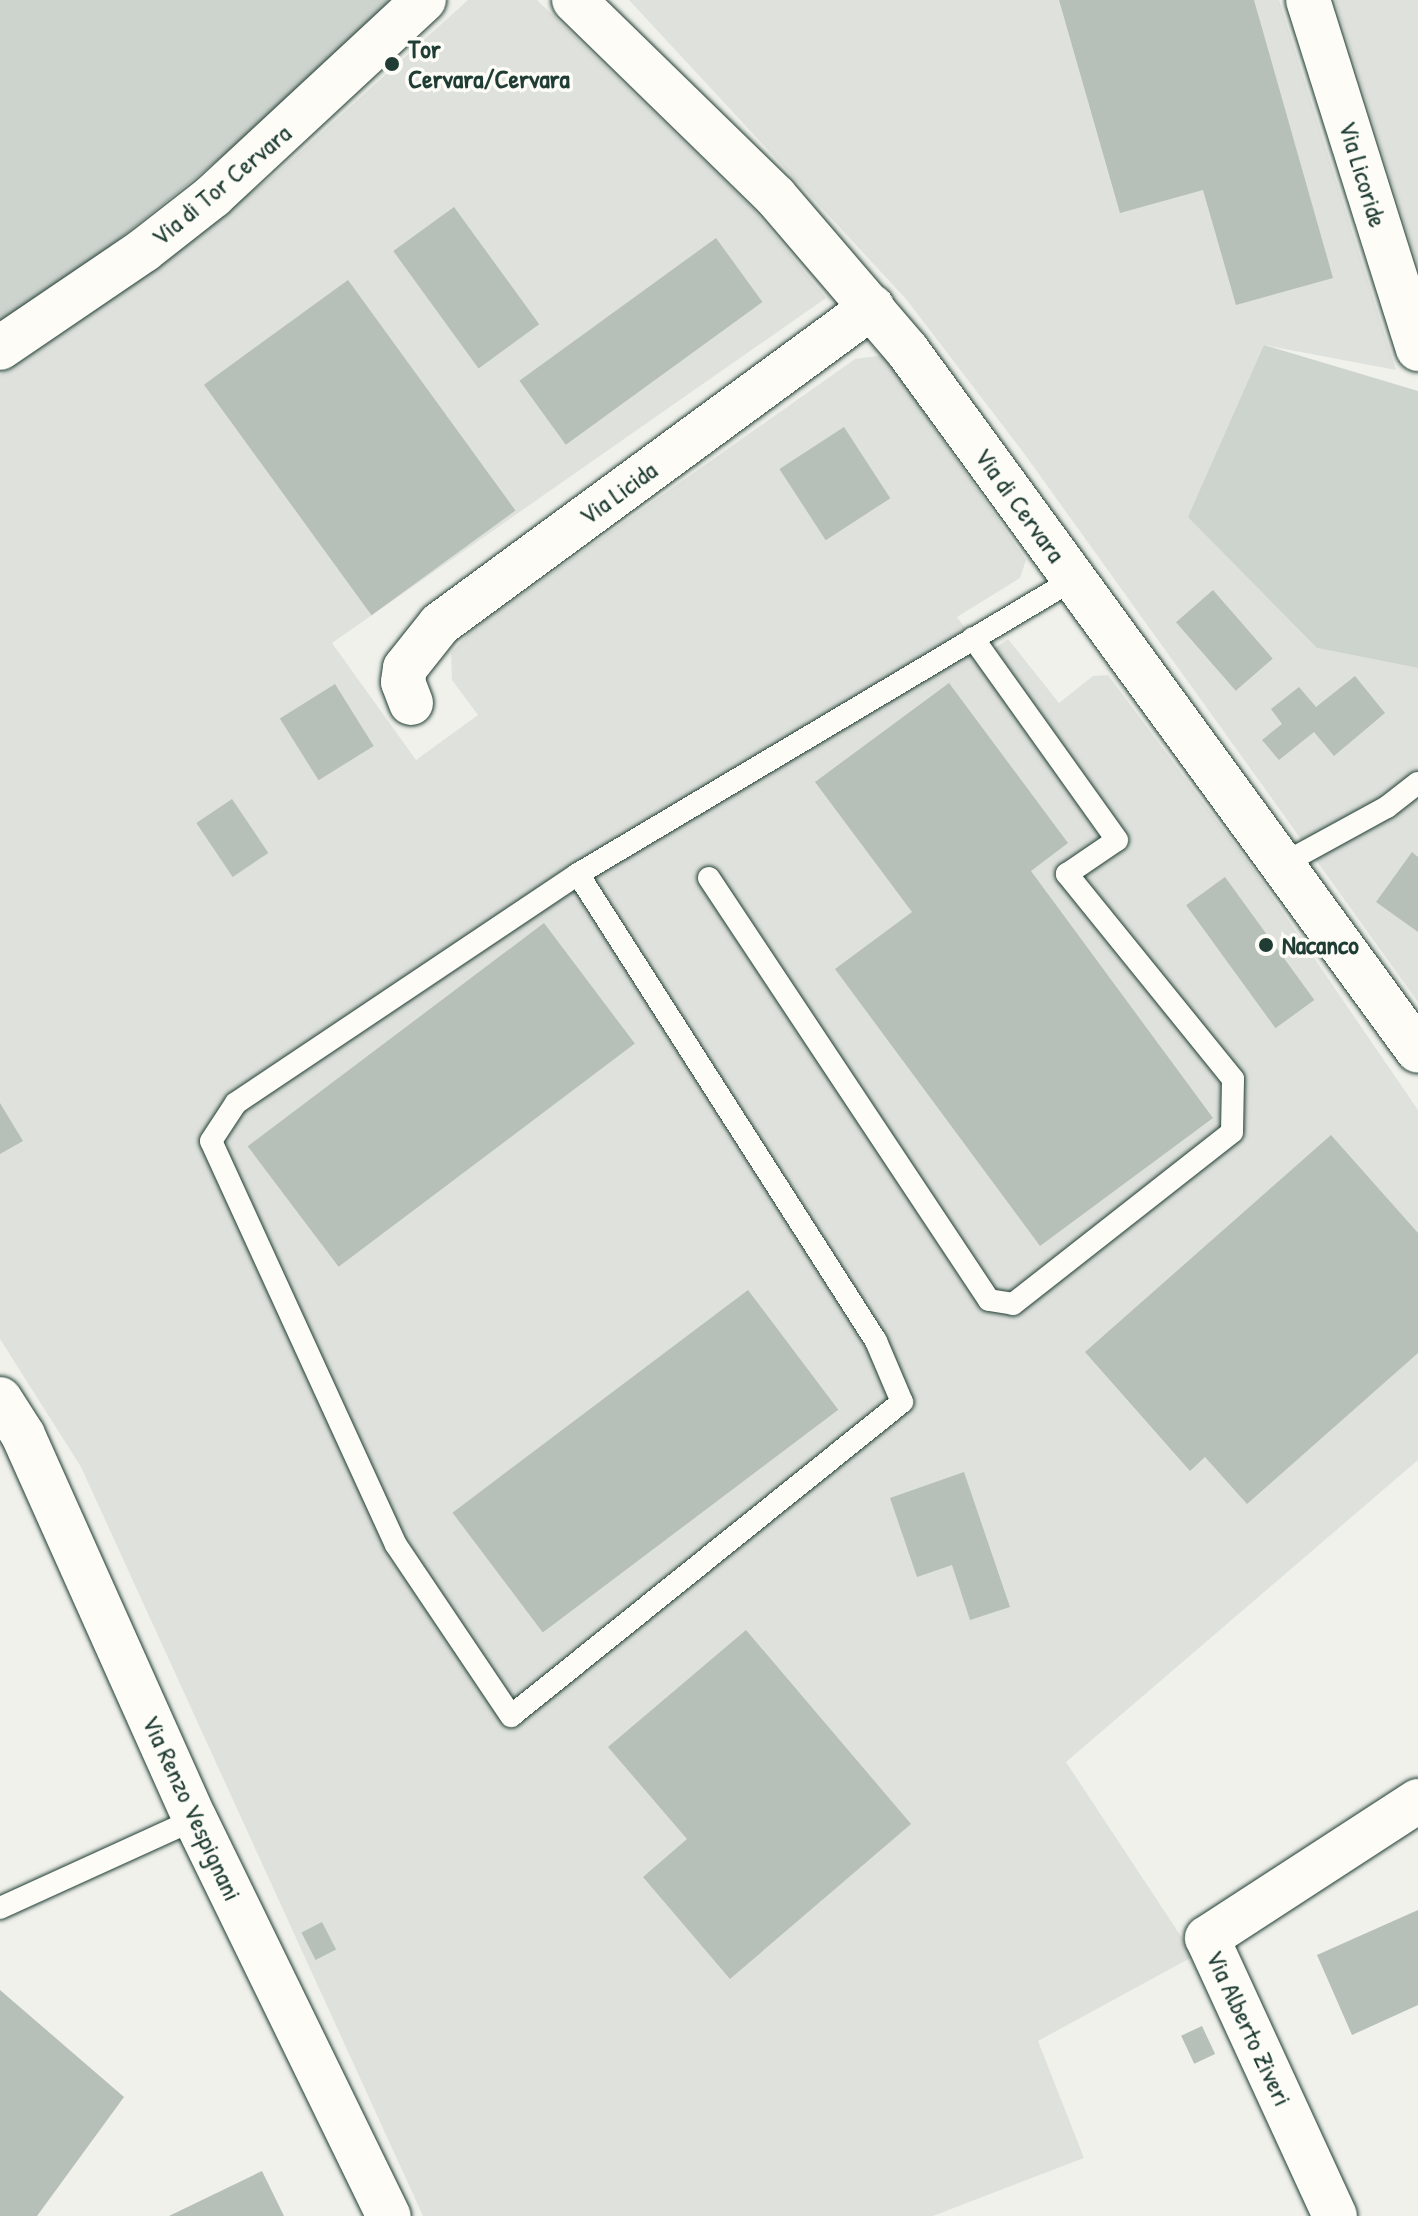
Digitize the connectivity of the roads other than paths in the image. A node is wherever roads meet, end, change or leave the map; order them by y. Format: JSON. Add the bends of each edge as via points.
{"nodes":[{"id":1,"x":424,"y":0,"type":"edge"},
{"id":2,"x":574,"y":0,"type":"edge"},
{"id":3,"x":1308,"y":0,"type":"edge"},
{"id":4,"x":872,"y":307,"type":"junction"},
{"id":5,"x":0,"y":348,"type":"edge"},
{"id":6,"x":1418,"y":349,"type":"edge"},
{"id":7,"x":1074,"y":579,"type":"junction"},
{"id":8,"x":973,"y":638,"type":"junction"},
{"id":9,"x":411,"y":703,"type":"dead end"},
{"id":10,"x":1418,"y":783,"type":"edge"},
{"id":11,"x":1281,"y":865,"type":"junction"},
{"id":12,"x":578,"y":874,"type":"junction"},
{"id":13,"x":709,"y":878,"type":"dead end"},
{"id":14,"x":1418,"y":1051,"type":"edge"},
{"id":15,"x":0,"y":1399,"type":"edge"},
{"id":16,"x":1418,"y":1801,"type":"edge"},
{"id":17,"x":195,"y":1819,"type":"junction"},
{"id":18,"x":0,"y":1908,"type":"edge"},
{"id":19,"x":389,"y":2216,"type":"edge"},
{"id":20,"x":1335,"y":2216,"type":"edge"}],
"edges":[{"from":1,"to":5,"type":"street","name":"Via di Tor Cervara","via":[[213,196]]},
{"from":2,"to":4,"type":"street","name":"Via di Cervara","via":[[775,196]]},
{"from":3,"to":6,"type":"street","name":"Via Licoride"},
{"from":4,"to":7,"type":"street","name":"Via di Cervara"},
{"from":4,"to":9,"type":"street","name":"Via Licida","via":[[440,624],[405,668],[403,682]]},
{"from":7,"to":8,"type":"lane"},
{"from":7,"to":11,"type":"street","name":"Via di Cervara"},
{"from":8,"to":12,"type":"lane"},
{"from":8,"to":13,"type":"lane","via":[[1117,840],[1067,874],[1233,1079],[1232,1132],[1013,1304],[989,1300]]},
{"from":10,"to":11,"type":"lane","via":[[1387,807]]},
{"from":11,"to":14,"type":"street","name":"Via di Cervara"},
{"from":12,"to":12,"type":"lane","via":[[236,1103],[211,1141],[396,1545],[511,1716],[902,1402],[876,1341]]},
{"from":15,"to":17,"type":"street","name":"Via Renzo Vespignani","via":[[23,1435]]},
{"from":16,"to":20,"type":"street","name":"Via Alberto Ziveri","via":[[1207,1938]]},
{"from":17,"to":18,"type":"lane"},
{"from":17,"to":19,"type":"street","name":"Via Renzo Vespignani"}]}
